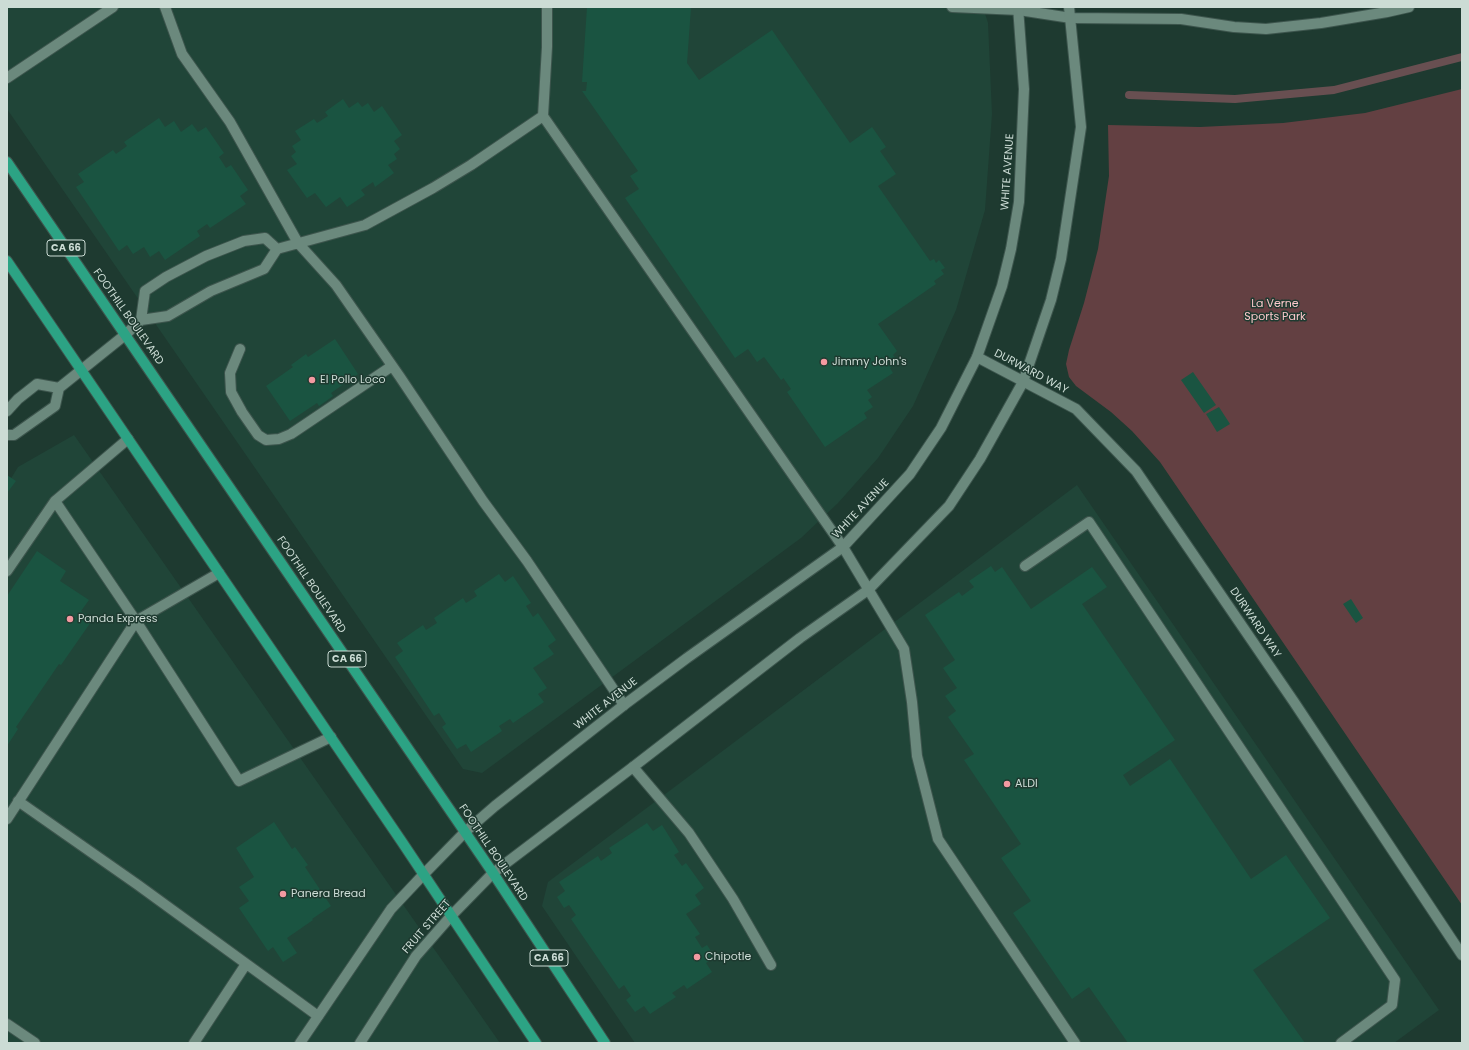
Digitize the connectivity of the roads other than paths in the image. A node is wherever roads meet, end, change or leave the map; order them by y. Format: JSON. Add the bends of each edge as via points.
{"nodes":[{"id":1,"x":113,"y":7,"type":"edge"},
{"id":2,"x":165,"y":7,"type":"edge"},
{"id":3,"x":547,"y":7,"type":"edge"},
{"id":4,"x":952,"y":7,"type":"edge"},
{"id":5,"x":1069,"y":7,"type":"edge"},
{"id":6,"x":1409,"y":7,"type":"edge"},
{"id":7,"x":1019,"y":9,"type":"edge"},
{"id":8,"x":1072,"y":18,"type":"junction"},
{"id":9,"x":7,"y":78,"type":"edge"},
{"id":10,"x":543,"y":116,"type":"junction"},
{"id":11,"x":7,"y":162,"type":"edge"},
{"id":12,"x":298,"y":243,"type":"junction"},
{"id":13,"x":277,"y":249,"type":"junction"},
{"id":14,"x":7,"y":261,"type":"edge"},
{"id":15,"x":140,"y":320,"type":"junction"},
{"id":16,"x":125,"y":335,"type":"junction"},
{"id":17,"x":240,"y":349,"type":"dead end"},
{"id":18,"x":977,"y":357,"type":"junction"},
{"id":19,"x":392,"y":366,"type":"junction"},
{"id":20,"x":81,"y":370,"type":"junction"},
{"id":21,"x":1023,"y":382,"type":"junction"},
{"id":22,"x":58,"y":388,"type":"junction"},
{"id":23,"x":7,"y":411,"type":"edge"},
{"id":24,"x":7,"y":435,"type":"edge"},
{"id":25,"x":128,"y":439,"type":"junction"},
{"id":26,"x":55,"y":501,"type":"junction"},
{"id":27,"x":843,"y":547,"type":"junction"},
{"id":28,"x":1025,"y":566,"type":"dead end"},
{"id":29,"x":7,"y":571,"type":"edge"},
{"id":30,"x":219,"y":573,"type":"junction"},
{"id":31,"x":868,"y":590,"type":"junction"},
{"id":32,"x":136,"y":621,"type":"junction"},
{"id":33,"x":624,"y":704,"type":"junction"},
{"id":34,"x":331,"y":737,"type":"junction"},
{"id":35,"x":633,"y":767,"type":"junction"},
{"id":36,"x":18,"y":801,"type":"junction"},
{"id":37,"x":7,"y":818,"type":"edge"},
{"id":38,"x":466,"y":832,"type":"junction"},
{"id":39,"x":494,"y":873,"type":"junction"},
{"id":40,"x":423,"y":874,"type":"junction"},
{"id":41,"x":451,"y":916,"type":"junction"},
{"id":42,"x":1462,"y":955,"type":"edge"},
{"id":43,"x":246,"y":964,"type":"junction"},
{"id":44,"x":771,"y":964,"type":"dead end"},
{"id":45,"x":318,"y":1016,"type":"junction"},
{"id":46,"x":7,"y":1024,"type":"edge"},
{"id":47,"x":35,"y":1043,"type":"edge"},
{"id":48,"x":194,"y":1043,"type":"edge"},
{"id":49,"x":300,"y":1043,"type":"edge"},
{"id":50,"x":360,"y":1043,"type":"edge"},
{"id":51,"x":536,"y":1043,"type":"edge"},
{"id":52,"x":605,"y":1043,"type":"edge"},
{"id":53,"x":1075,"y":1043,"type":"edge"},
{"id":54,"x":1341,"y":1043,"type":"edge"}],
"edges":[{"from":1,"to":9,"type":"main road"},
{"from":2,"to":12,"type":"main road","via":[[182,54],[230,122]]},
{"from":3,"to":10,"type":"main road"},
{"from":4,"to":7,"type":"main road"},
{"from":5,"to":8,"type":"main road"},
{"from":6,"to":8,"type":"main road","via":[[1321,23],[1266,29],[1180,19]]},
{"from":7,"to":8,"type":"main road"},
{"from":7,"to":18,"type":"main road","name":"WHITE AVENUE","via":[[1024,89],[1019,202],[1002,286]]},
{"from":8,"to":21,"type":"main road","via":[[1080,135],[1061,259],[1051,300]]},
{"from":10,"to":12,"type":"main road","via":[[471,166],[365,225]]},
{"from":10,"to":27,"type":"main road"},
{"from":11,"to":16,"type":"main road","name":"FOOTHILL BOULEVARD","number":"CA 66"},
{"from":12,"to":13,"type":"main road"},
{"from":12,"to":19,"type":"main road","via":[[336,285]]},
{"from":13,"to":15,"type":"main road","via":[[264,269],[211,291],[168,316]]},
{"from":13,"to":15,"type":"main road","via":[[265,238],[244,241],[206,256],[145,291]]},
{"from":14,"to":20,"type":"main road"},
{"from":15,"to":16,"type":"main road"},
{"from":16,"to":20,"type":"main road"},
{"from":16,"to":38,"type":"main road","name":"FOOTHILL BOULEVARD","number":"CA 66"},
{"from":17,"to":19,"type":"main road","via":[[230,373],[231,392],[258,435],[266,440],[279,439],[291,434]]},
{"from":18,"to":21,"type":"main road","name":"DURWARD WAY"},
{"from":18,"to":27,"type":"main road","name":"WHITE AVENUE","via":[[941,428],[910,474]]},
{"from":19,"to":33,"type":"main road"},
{"from":20,"to":22,"type":"main road"},
{"from":20,"to":25,"type":"main road"},
{"from":21,"to":31,"type":"main road","via":[[980,459],[949,506]]},
{"from":21,"to":42,"type":"main road","name":"DURWARD WAY","via":[[1076,409],[1136,471]]},
{"from":22,"to":23,"type":"main road","via":[[37,384]]},
{"from":22,"to":24,"type":"main road","via":[[55,406],[14,435]]},
{"from":25,"to":26,"type":"main road"},
{"from":25,"to":30,"type":"main road"},
{"from":26,"to":29,"type":"main road"},
{"from":26,"to":32,"type":"main road"},
{"from":27,"to":31,"type":"main road"},
{"from":27,"to":33,"type":"main road","name":"WHITE AVENUE"},
{"from":28,"to":54,"type":"main road","via":[[1089,522],[1395,980],[1392,1005]]},
{"from":30,"to":32,"type":"main road"},
{"from":30,"to":34,"type":"main road"},
{"from":31,"to":35,"type":"main road","via":[[791,644]]},
{"from":31,"to":53,"type":"main road","via":[[904,649],[917,756],[938,839]]},
{"from":32,"to":34,"type":"main road","via":[[239,781]]},
{"from":32,"to":36,"type":"main road"},
{"from":33,"to":38,"type":"main road","name":"WHITE AVENUE","via":[[501,801]]},
{"from":34,"to":40,"type":"main road"},
{"from":35,"to":39,"type":"main road"},
{"from":35,"to":44,"type":"main road","via":[[689,833],[733,899]]},
{"from":36,"to":37,"type":"main road"},
{"from":36,"to":43,"type":"main road"},
{"from":38,"to":39,"type":"main road","name":"FOOTHILL BOULEVARD","number":"CA 66"},
{"from":38,"to":40,"type":"main road","name":"WHITE AVENUE"},
{"from":39,"to":41,"type":"main road","name":"FRUIT STREET"},
{"from":39,"to":52,"type":"main road","name":"FOOTHILL BOULEVARD","number":"CA 66"},
{"from":40,"to":41,"type":"main road"},
{"from":40,"to":45,"type":"main road","via":[[391,910]]},
{"from":41,"to":50,"type":"main road","name":"FRUIT STREET","via":[[416,956]]},
{"from":41,"to":51,"type":"main road"},
{"from":43,"to":45,"type":"main road"},
{"from":43,"to":48,"type":"main road"},
{"from":45,"to":49,"type":"main road"},
{"from":46,"to":47,"type":"main road"}]}
